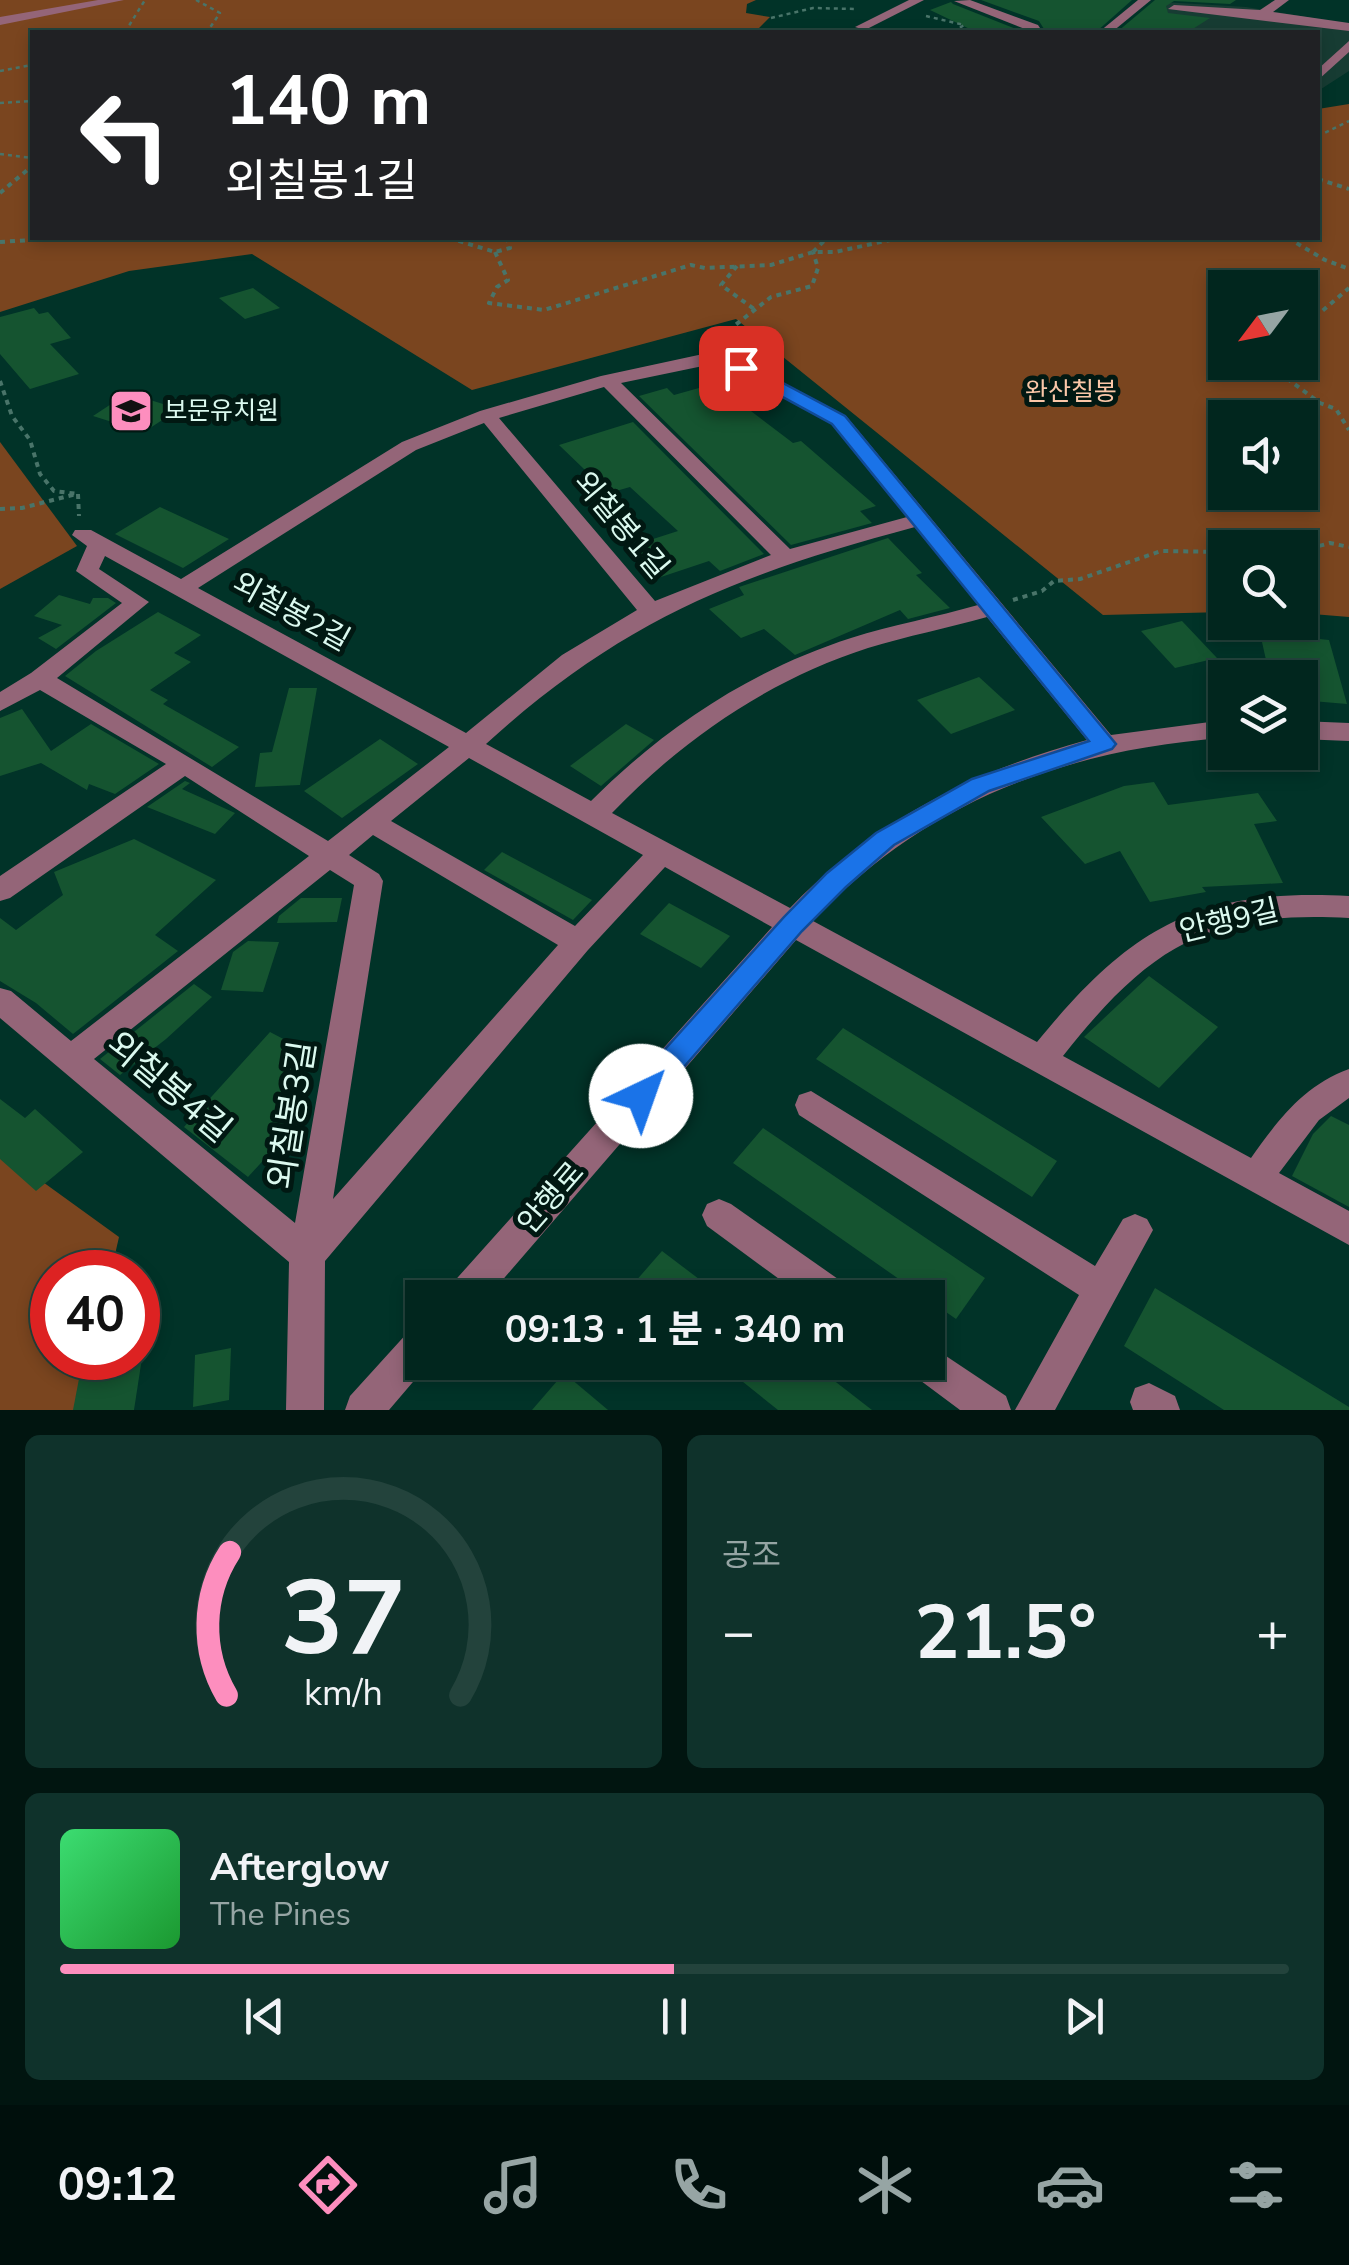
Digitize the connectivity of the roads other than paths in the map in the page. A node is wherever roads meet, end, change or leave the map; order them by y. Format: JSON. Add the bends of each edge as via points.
{"nodes":[{"id":1,"x":118,"y":0,"type":"edge"},
{"id":2,"x":918,"y":0,"type":"edge"},
{"id":3,"x":964,"y":0,"type":"edge"},
{"id":4,"x":1145,"y":0,"type":"edge"},
{"id":5,"x":1283,"y":0,"type":"edge"},
{"id":6,"x":1174,"y":9,"type":"dead end"},
{"id":7,"x":1262,"y":14,"type":"junction"},
{"id":8,"x":0,"y":21,"type":"edge"},
{"id":9,"x":862,"y":27,"type":"dead end"},
{"id":10,"x":1349,"y":27,"type":"edge"},
{"id":11,"x":1034,"y":28,"type":"dead end"},
{"id":12,"x":1108,"y":30,"type":"edge"},
{"id":13,"x":1349,"y":45,"type":"edge"},
{"id":14,"x":1320,"y":74,"type":"edge"},
{"id":15,"x":608,"y":380,"type":"junction"},
{"id":16,"x":487,"y":415,"type":"junction"},
{"id":17,"x":919,"y":520,"type":"junction"},
{"id":18,"x":784,"y":556,"type":"junction"},
{"id":19,"x":181,"y":589,"type":"junction"},
{"id":20,"x":991,"y":604,"type":"junction"},
{"id":21,"x":650,"y":612,"type":"junction"},
{"id":22,"x":40,"y":679,"type":"junction"},
{"id":23,"x":0,"y":703,"type":"edge"},
{"id":24,"x":1208,"y":730,"type":"edge"},
{"id":25,"x":1318,"y":731,"type":"edge"},
{"id":26,"x":1349,"y":732,"type":"edge"},
{"id":27,"x":1104,"y":744,"type":"junction"},
{"id":28,"x":468,"y":746,"type":"junction"},
{"id":29,"x":185,"y":764,"type":"junction"},
{"id":30,"x":594,"y":816,"type":"junction"},
{"id":31,"x":372,"y":822,"type":"junction"},
{"id":32,"x":662,"y":852,"type":"junction"},
{"id":33,"x":331,"y":855,"type":"junction"},
{"id":34,"x":11,"y":883,"type":"edge"},
{"id":35,"x":1349,"y":907,"type":"edge"},
{"id":36,"x":793,"y":924,"type":"junction"},
{"id":37,"x":578,"y":942,"type":"junction"},
{"id":38,"x":0,"y":1000,"type":"edge"},
{"id":39,"x":72,"y":1058,"type":"junction"},
{"id":40,"x":1042,"y":1060,"type":"junction"},
{"id":41,"x":1349,"y":1083,"type":"edge"},
{"id":42,"x":811,"y":1104,"type":"dead end"},
{"id":43,"x":1257,"y":1178,"type":"junction"},
{"id":44,"x":719,"y":1215,"type":"dead end"},
{"id":45,"x":1349,"y":1229,"type":"edge"},
{"id":46,"x":1135,"y":1230,"type":"dead end"},
{"id":47,"x":307,"y":1255,"type":"junction"},
{"id":48,"x":480,"y":1280,"type":"edge"},
{"id":49,"x":810,"y":1280,"type":"edge"},
{"id":50,"x":1102,"y":1290,"type":"junction"},
{"id":51,"x":405,"y":1363,"type":"edge"},
{"id":52,"x":945,"y":1376,"type":"edge"},
{"id":53,"x":306,"y":1410,"type":"edge"},
{"id":54,"x":364,"y":1410,"type":"edge"},
{"id":55,"x":992,"y":1410,"type":"edge"},
{"id":56,"x":1034,"y":1410,"type":"edge"}],
"edges":[{"from":1,"to":8,"type":"street"},
{"from":2,"to":9,"type":"street"},
{"from":3,"to":11,"type":"street"},
{"from":4,"to":12,"type":"street"},
{"from":5,"to":7,"type":"street"},
{"from":6,"to":7,"type":"street"},
{"from":7,"to":10,"type":"street"},
{"from":13,"to":14,"type":"street"},
{"from":15,"to":16,"type":"street"},
{"from":15,"to":17,"type":"street","via":[[697,362],[741,368],[839,420]]},
{"from":15,"to":18,"type":"street"},
{"from":16,"to":19,"type":"street","via":[[409,446]]},
{"from":16,"to":21,"type":"street","name":"외칠봉1길"},
{"from":17,"to":18,"type":"street","name":"외칠봉1길"},
{"from":17,"to":20,"type":"street"},
{"from":18,"to":21,"type":"street","name":"외칠봉1길"},
{"from":19,"to":22,"type":"street","name":"외칠봉2길","via":[[91,540],[87,571],[137,602]]},
{"from":19,"to":28,"type":"street","name":"외칠봉2길"},
{"from":20,"to":27,"type":"street"},
{"from":20,"to":30,"type":"street","via":[[858,644],[734,698],[637,770]]},
{"from":21,"to":28,"type":"street","via":[[586,649]]},
{"from":22,"to":23,"type":"street"},
{"from":22,"to":29,"type":"street","name":"외칠봉3길"},
{"from":24,"to":27,"type":"street","name":"안행로"},
{"from":25,"to":26,"type":"street"},
{"from":27,"to":36,"type":"street","name":"안행로","via":[[980,785],[885,839]]},
{"from":28,"to":30,"type":"street","name":"외칠봉2길"},
{"from":28,"to":31,"type":"street"},
{"from":29,"to":33,"type":"street","name":"외칠봉3길"},
{"from":29,"to":34,"type":"street"},
{"from":30,"to":32,"type":"street","name":"외칠봉2길"},
{"from":31,"to":33,"type":"street"},
{"from":31,"to":37,"type":"street"},
{"from":32,"to":36,"type":"street","name":"외칠봉2길"},
{"from":32,"to":37,"type":"street"},
{"from":33,"to":39,"type":"street","name":"외칠봉4길"},
{"from":33,"to":47,"type":"street","name":"외칠봉3길","via":[[369,882]]},
{"from":35,"to":40,"type":"street","name":"안행9길","via":[[1314,903],[1250,912],[1163,937],[1094,995]]},
{"from":36,"to":40,"type":"street"},
{"from":36,"to":48,"type":"street","name":"안행로"},
{"from":37,"to":47,"type":"street"},
{"from":38,"to":39,"type":"street","name":"외칠봉4길"},
{"from":39,"to":47,"type":"street","name":"외칠봉4길"},
{"from":40,"to":43,"type":"street"},
{"from":41,"to":43,"type":"street","via":[[1302,1114]]},
{"from":42,"to":50,"type":"street"},
{"from":43,"to":45,"type":"street"},
{"from":44,"to":49,"type":"street"},
{"from":46,"to":50,"type":"street"},
{"from":47,"to":53,"type":"street","name":"외칠봉3길"},
{"from":50,"to":56,"type":"street"},
{"from":51,"to":54,"type":"street"},
{"from":52,"to":55,"type":"street"}]}
